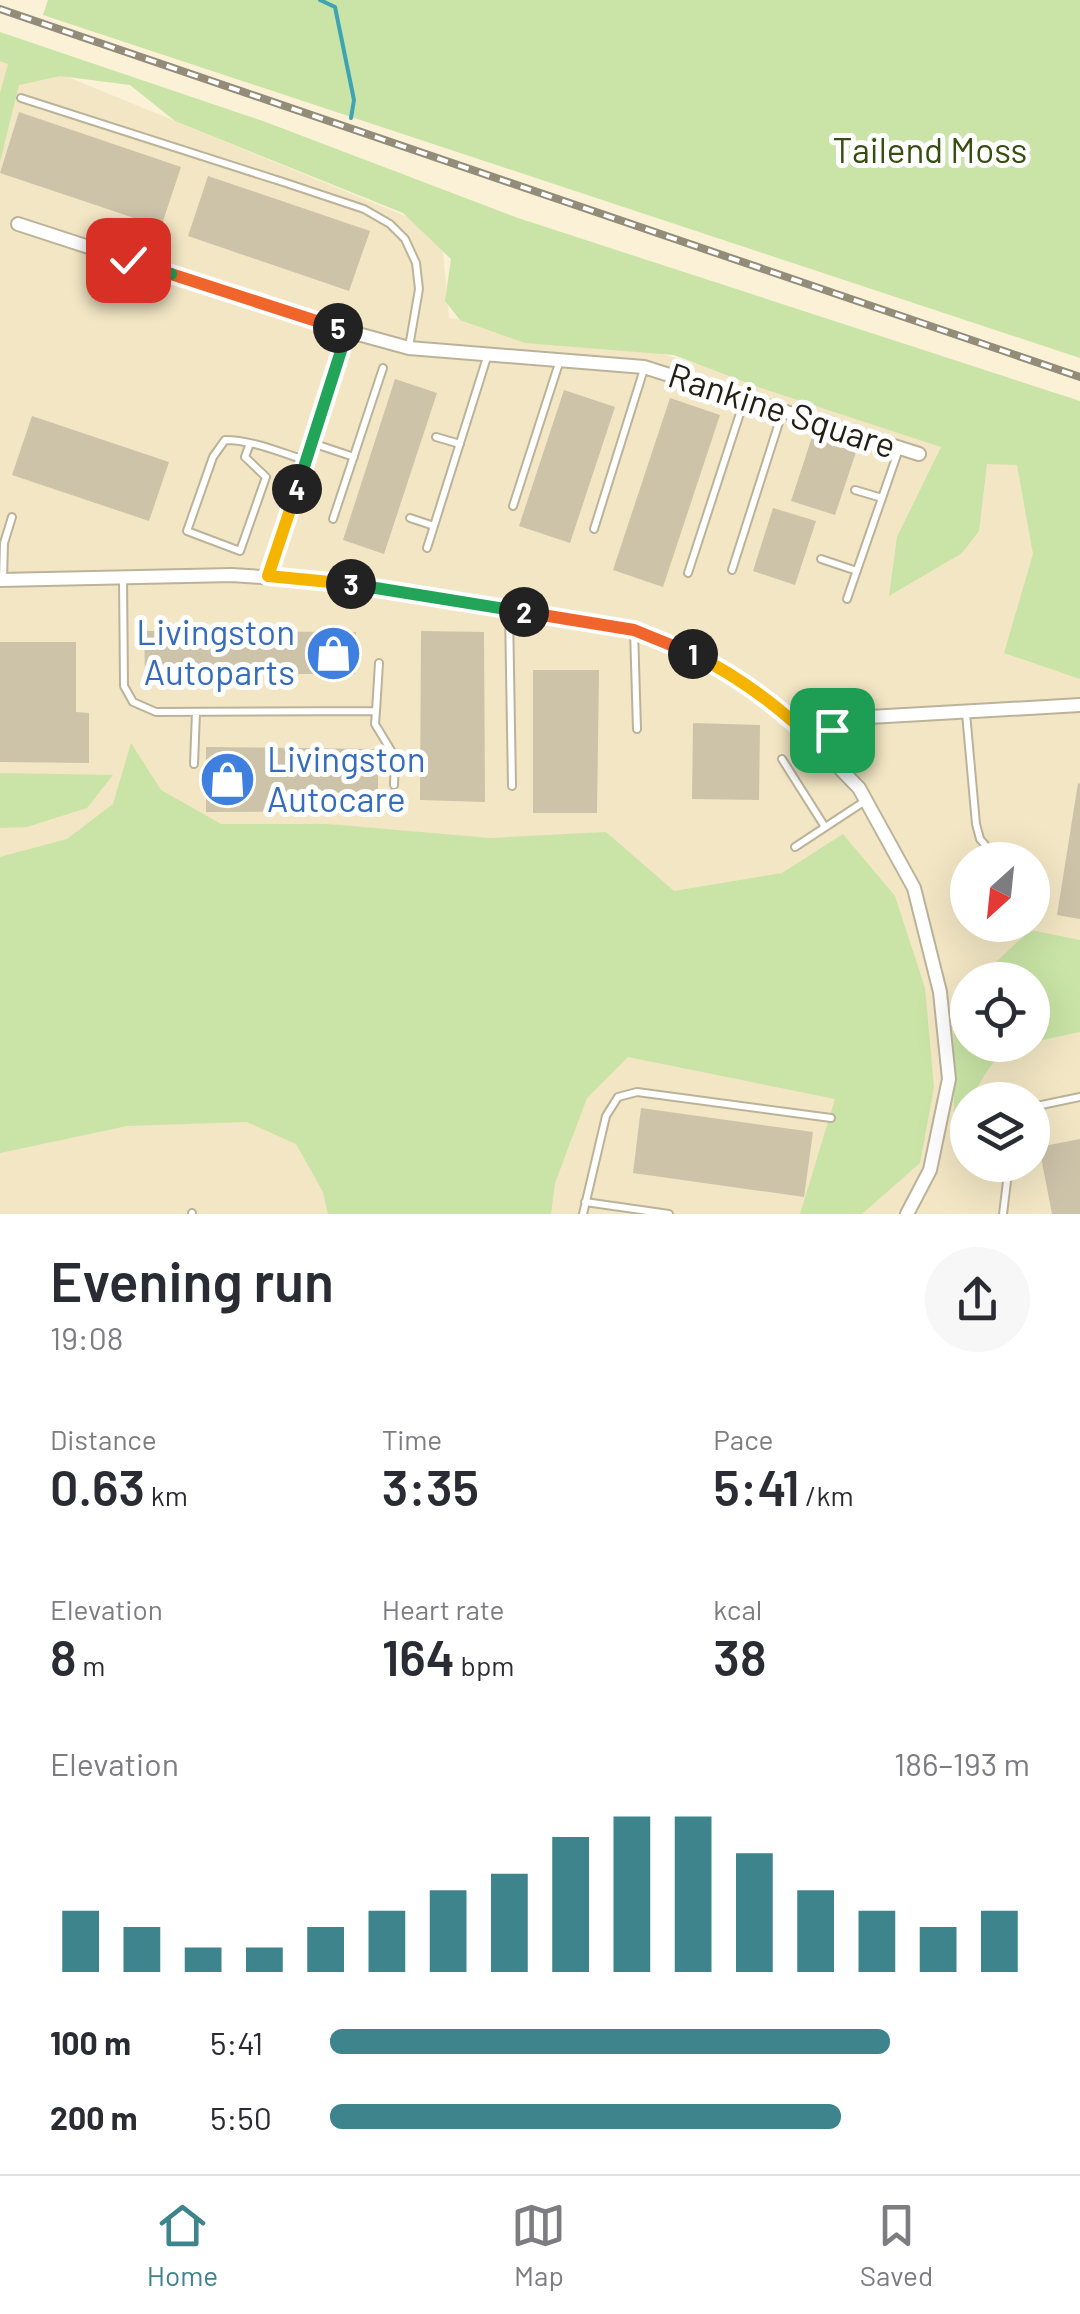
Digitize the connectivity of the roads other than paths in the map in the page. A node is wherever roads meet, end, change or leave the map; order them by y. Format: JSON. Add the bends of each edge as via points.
{"nodes":[{"id":1,"x":21,"y":98,"type":"dead end"},
{"id":2,"x":18,"y":224,"type":"dead end"},
{"id":3,"x":347,"y":332,"type":"junction"},
{"id":4,"x":409,"y":348,"type":"junction"},
{"id":5,"x":489,"y":353,"type":"junction"},
{"id":6,"x":560,"y":359,"type":"junction"},
{"id":7,"x":382,"y":368,"type":"dead end"},
{"id":8,"x":644,"y":368,"type":"junction"},
{"id":9,"x":746,"y":398,"type":"junction"},
{"id":10,"x":783,"y":410,"type":"junction"},
{"id":11,"x":436,"y":437,"type":"dead end"},
{"id":12,"x":250,"y":443,"type":"junction"},
{"id":13,"x":311,"y":443,"type":"junction"},
{"id":14,"x":460,"y":444,"type":"junction"},
{"id":15,"x":899,"y":448,"type":"junction"},
{"id":16,"x":919,"y":454,"type":"dead end"},
{"id":17,"x":354,"y":457,"type":"junction"},
{"id":18,"x":306,"y":460,"type":"junction"},
{"id":19,"x":854,"y":490,"type":"dead end"},
{"id":20,"x":882,"y":498,"type":"junction"},
{"id":21,"x":513,"y":506,"type":"dead end"},
{"id":22,"x":12,"y":517,"type":"dead end"},
{"id":23,"x":410,"y":518,"type":"dead end"},
{"id":24,"x":333,"y":520,"type":"dead end"},
{"id":25,"x":434,"y":526,"type":"junction"},
{"id":26,"x":594,"y":529,"type":"dead end"},
{"id":27,"x":427,"y":548,"type":"dead end"},
{"id":28,"x":820,"y":558,"type":"dead end"},
{"id":29,"x":732,"y":570,"type":"dead end"},
{"id":30,"x":856,"y":571,"type":"junction"},
{"id":31,"x":688,"y":573,"type":"dead end"},
{"id":32,"x":124,"y":576,"type":"junction"},
{"id":33,"x":268,"y":576,"type":"junction"},
{"id":34,"x":1,"y":580,"type":"edge"},
{"id":35,"x":847,"y":599,"type":"dead end"},
{"id":36,"x":509,"y":608,"type":"junction"},
{"id":37,"x":634,"y":630,"type":"junction"},
{"id":38,"x":379,"y":663,"type":"dead end"},
{"id":39,"x":1080,"y":705,"type":"edge"},
{"id":40,"x":376,"y":711,"type":"junction"},
{"id":41,"x":196,"y":712,"type":"junction"},
{"id":42,"x":966,"y":712,"type":"junction"},
{"id":43,"x":637,"y":729,"type":"dead end"},
{"id":44,"x":818,"y":745,"type":"junction"},
{"id":45,"x":782,"y":759,"type":"dead end"},
{"id":46,"x":194,"y":764,"type":"dead end"},
{"id":47,"x":394,"y":785,"type":"dead end"},
{"id":48,"x":512,"y":786,"type":"dead end"},
{"id":49,"x":865,"y":801,"type":"junction"},
{"id":50,"x":825,"y":827,"type":"junction"},
{"id":51,"x":982,"y":842,"type":"edge"},
{"id":52,"x":795,"y":847,"type":"dead end"},
{"id":53,"x":1080,"y":1098,"type":"edge"},
{"id":54,"x":1050,"y":1104,"type":"edge"},
{"id":55,"x":831,"y":1118,"type":"dead end"},
{"id":56,"x":1007,"y":1182,"type":"edge"},
{"id":57,"x":586,"y":1202,"type":"junction"},
{"id":58,"x":583,"y":1214,"type":"edge"},
{"id":59,"x":669,"y":1214,"type":"edge"},
{"id":60,"x":907,"y":1214,"type":"edge"},
{"id":61,"x":1003,"y":1214,"type":"edge"}],
"edges":[{"from":1,"to":4,"type":"lane","via":[[286,182],[390,224],[416,263],[419,289]]},
{"from":2,"to":3,"type":"street","name":"Rankine Square"},
{"from":3,"to":4,"type":"street","name":"Rankine Square"},
{"from":3,"to":13,"type":"street"},
{"from":4,"to":5,"type":"street","name":"Rankine Square"},
{"from":5,"to":6,"type":"street","name":"Rankine Square"},
{"from":5,"to":14,"type":"lane"},
{"from":6,"to":8,"type":"street","name":"Rankine Square"},
{"from":6,"to":21,"type":"lane"},
{"from":7,"to":17,"type":"lane"},
{"from":8,"to":9,"type":"street","name":"Rankine Square"},
{"from":8,"to":26,"type":"lane","name":"Rankine Square"},
{"from":9,"to":10,"type":"street","name":"Rankine Square"},
{"from":9,"to":31,"type":"lane"},
{"from":10,"to":15,"type":"street","name":"Rankine Square"},
{"from":10,"to":29,"type":"lane"},
{"from":11,"to":14,"type":"lane"},
{"from":12,"to":12,"type":"lane","via":[[224,440],[187,531],[240,551],[266,477],[245,458]]},
{"from":12,"to":18,"type":"lane"},
{"from":13,"to":17,"type":"lane"},
{"from":13,"to":18,"type":"street"},
{"from":14,"to":25,"type":"lane"},
{"from":15,"to":16,"type":"street","name":"Rankine Square"},
{"from":15,"to":20,"type":"lane"},
{"from":17,"to":24,"type":"lane"},
{"from":18,"to":33,"type":"street"},
{"from":19,"to":20,"type":"lane"},
{"from":20,"to":30,"type":"lane"},
{"from":22,"to":34,"type":"lane"},
{"from":23,"to":25,"type":"lane"},
{"from":25,"to":27,"type":"lane"},
{"from":28,"to":30,"type":"lane"},
{"from":30,"to":35,"type":"lane"},
{"from":32,"to":33,"type":"street"},
{"from":32,"to":34,"type":"street"},
{"from":32,"to":41,"type":"lane","via":[[124,686],[132,702],[156,712]]},
{"from":33,"to":36,"type":"street"},
{"from":36,"to":37,"type":"street"},
{"from":36,"to":48,"type":"lane"},
{"from":37,"to":43,"type":"lane"},
{"from":37,"to":44,"type":"street","via":[[721,668]]},
{"from":38,"to":40,"type":"lane"},
{"from":39,"to":42,"type":"street"},
{"from":40,"to":41,"type":"lane"},
{"from":40,"to":47,"type":"lane","via":[[375,724],[395,757]]},
{"from":41,"to":46,"type":"lane"},
{"from":42,"to":44,"type":"street","via":[[852,718]]},
{"from":42,"to":51,"type":"lane"},
{"from":44,"to":49,"type":"street"},
{"from":45,"to":50,"type":"lane"},
{"from":49,"to":50,"type":"lane"},
{"from":49,"to":60,"type":"street","via":[[914,888],[940,992],[949,1080],[930,1170]]},
{"from":50,"to":52,"type":"lane"},
{"from":53,"to":54,"type":"lane"},
{"from":55,"to":57,"type":"lane","via":[[637,1092],[618,1097],[606,1116]]},
{"from":56,"to":61,"type":"lane"},
{"from":57,"to":58,"type":"lane"},
{"from":57,"to":59,"type":"lane"}]}
